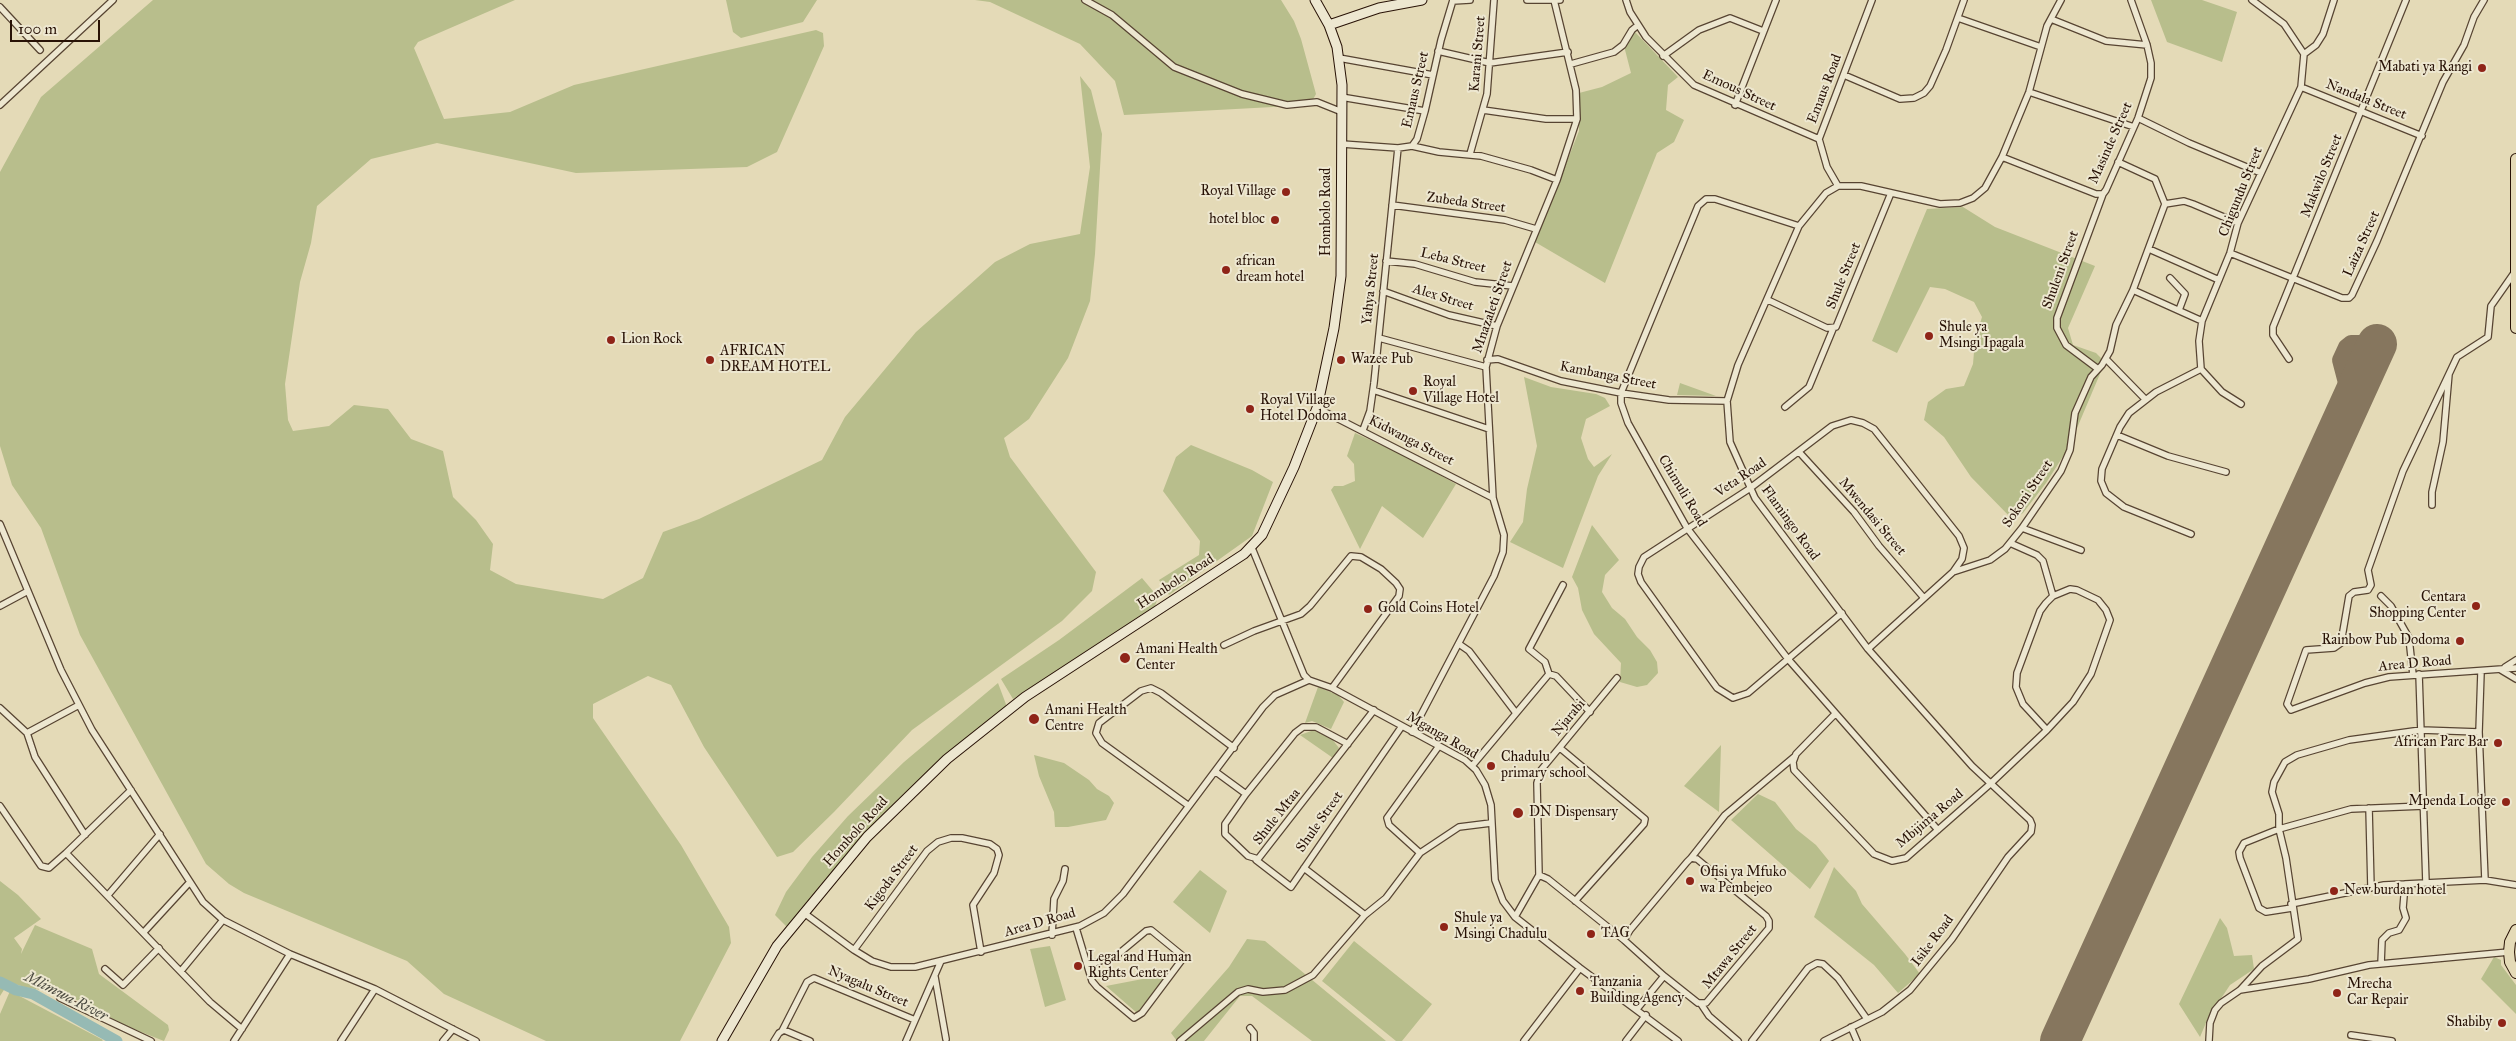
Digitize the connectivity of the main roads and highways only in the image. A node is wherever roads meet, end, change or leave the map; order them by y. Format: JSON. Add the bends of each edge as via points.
{"nodes":[{"id":1,"x":2516,"y":158,"type":"edge"},
{"id":2,"x":2516,"y":328,"type":"edge"},
{"id":3,"x":2516,"y":930,"type":"edge"},
{"id":4,"x":2516,"y":974,"type":"edge"}],
"edges":[{"from":1,"to":2,"type":"highway"},
{"from":3,"to":4,"type":"highway","via":[[2509,952]]}]}
